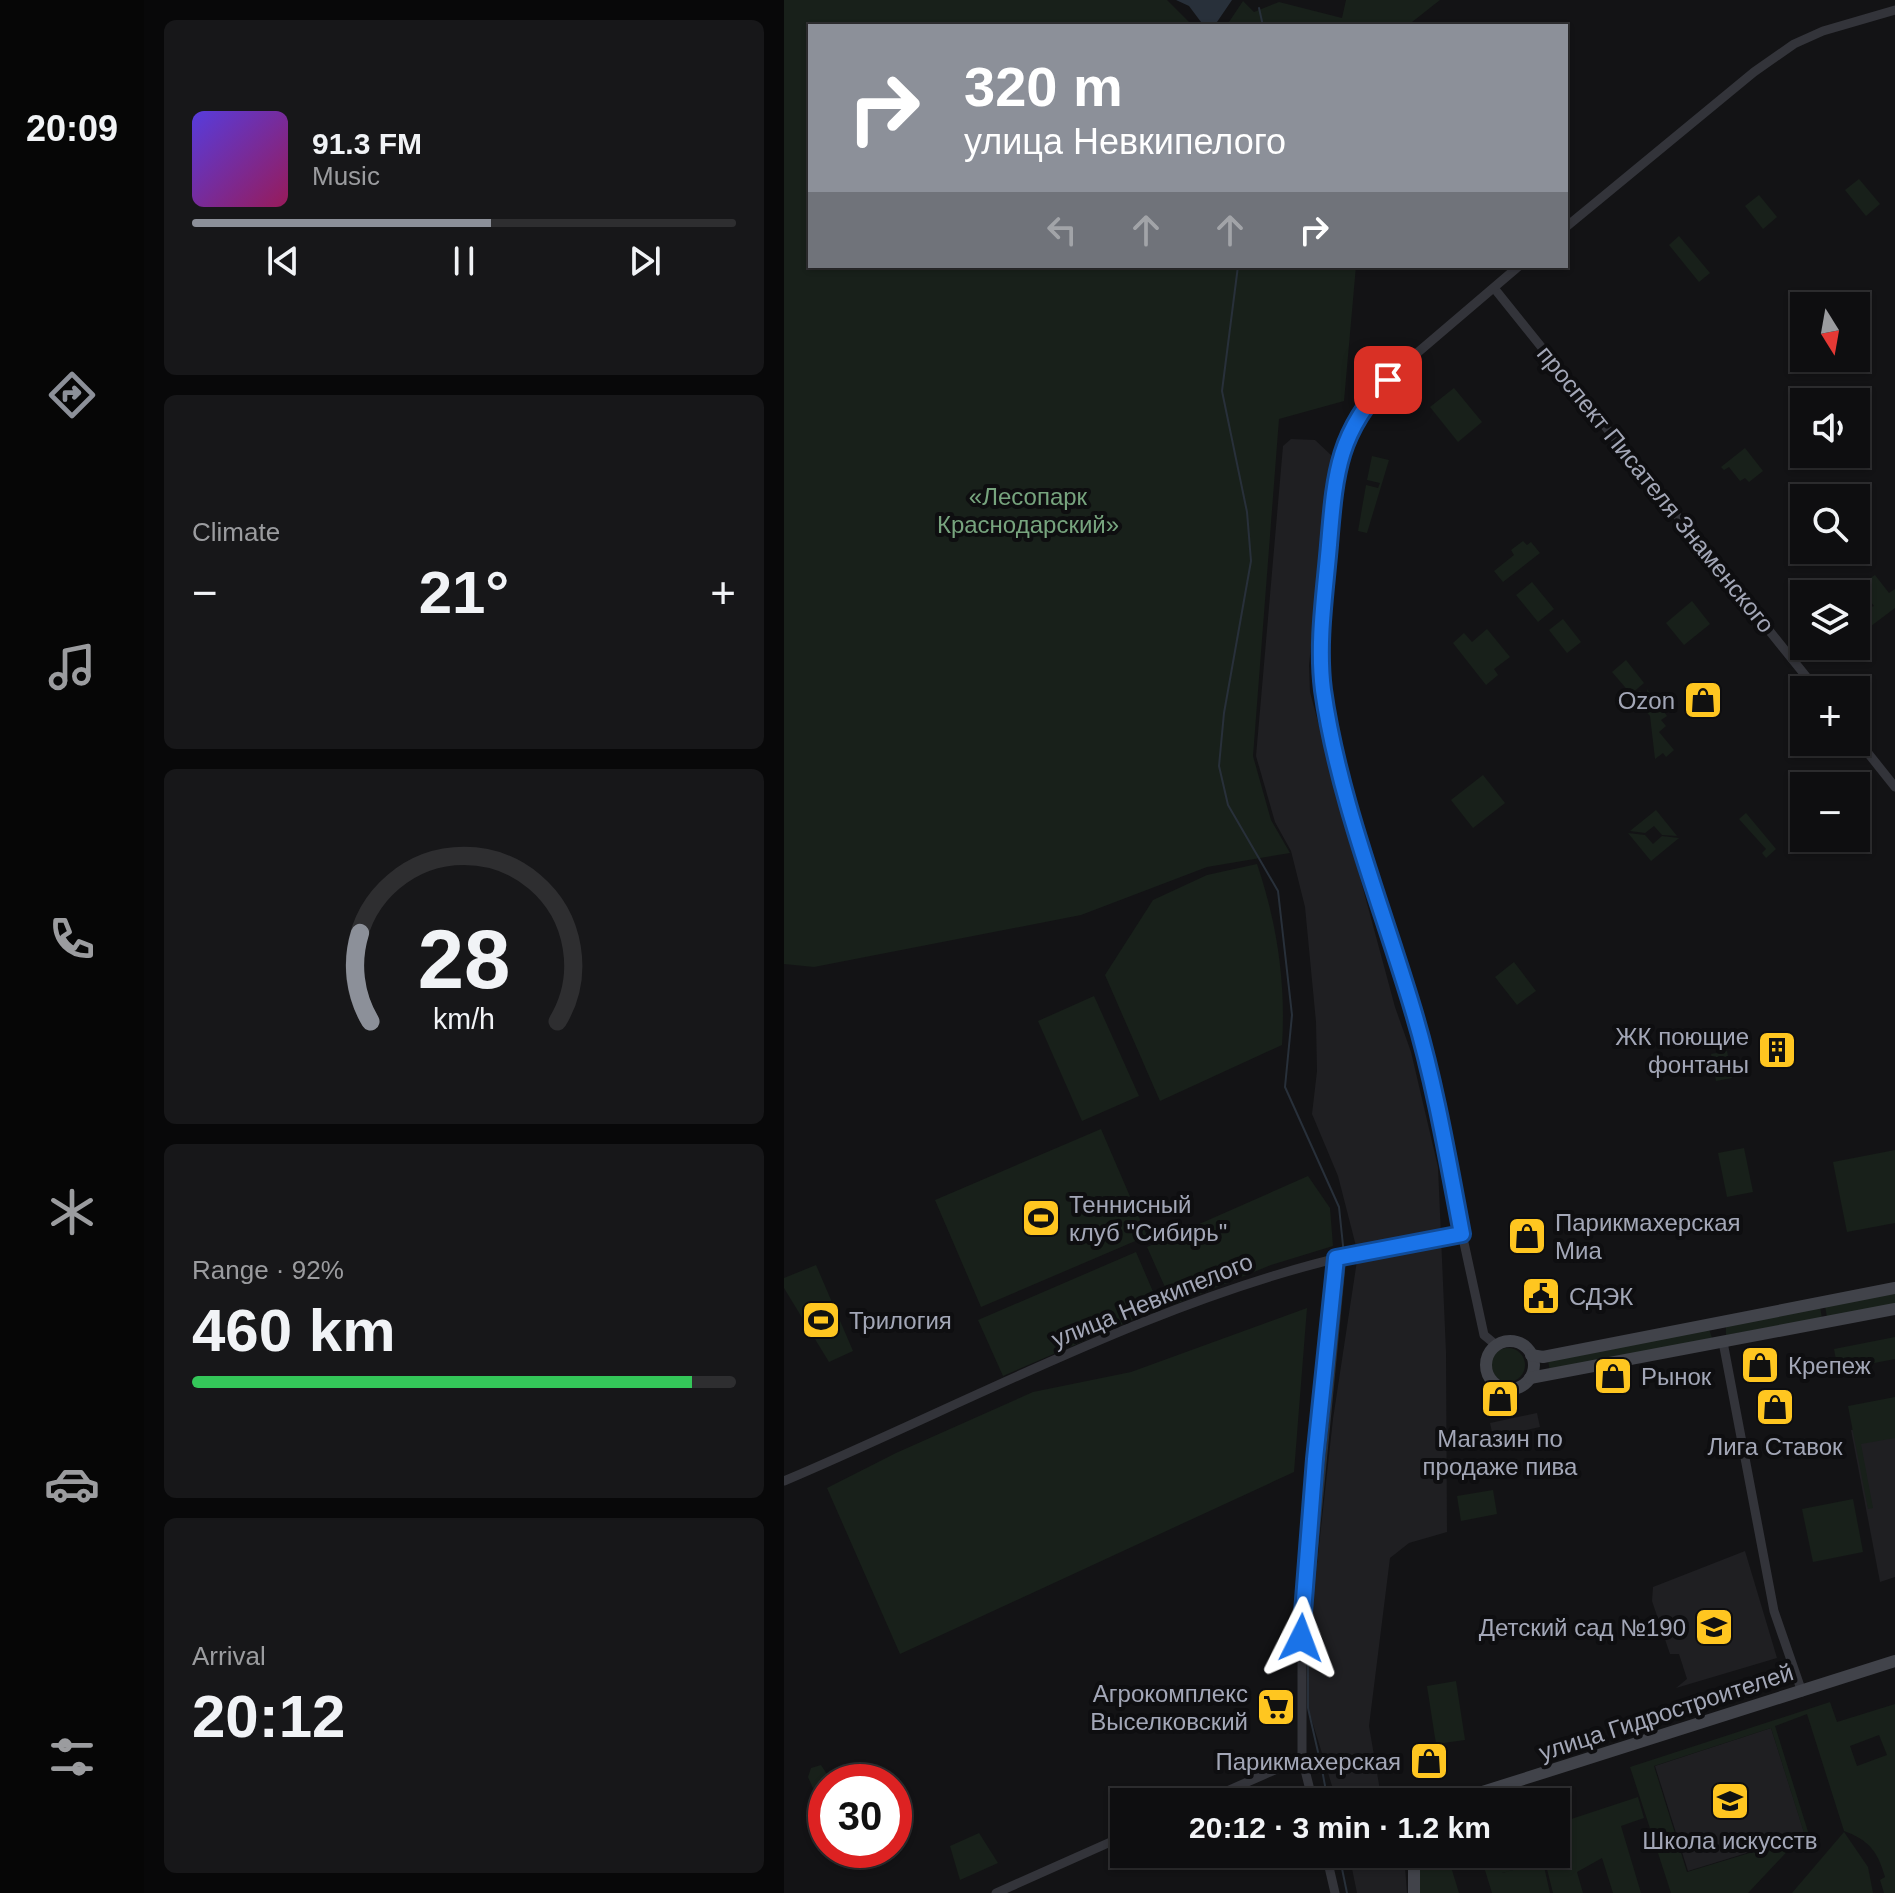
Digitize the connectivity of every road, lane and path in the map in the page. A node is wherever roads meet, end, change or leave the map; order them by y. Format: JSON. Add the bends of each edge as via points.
{"nodes":[{"id":1,"x":1895,"y":10,"type":"edge"},
{"id":2,"x":1568,"y":225,"type":"edge"},
{"id":3,"x":1517,"y":268,"type":"edge"},
{"id":4,"x":1494,"y":288,"type":"junction"},
{"id":5,"x":1806,"y":676,"type":"edge"},
{"id":6,"x":1870,"y":756,"type":"edge"},
{"id":7,"x":1895,"y":787,"type":"edge"},
{"id":8,"x":1462,"y":1234,"type":"junction"},
{"id":9,"x":1338,"y":1258,"type":"junction"},
{"id":10,"x":1895,"y":1288,"type":"edge"},
{"id":11,"x":1895,"y":1309,"type":"edge"},
{"id":12,"x":1724,"y":1321,"type":"junction"},
{"id":13,"x":1710,"y":1323,"type":"junction"},
{"id":14,"x":1722,"y":1342,"type":"junction"},
{"id":15,"x":1496,"y":1345,"type":"junction"},
{"id":16,"x":1531,"y":1355,"type":"junction"},
{"id":17,"x":1530,"y":1378,"type":"junction"},
{"id":18,"x":784,"y":1481,"type":"edge"},
{"id":19,"x":1895,"y":1661,"type":"edge"},
{"id":20,"x":1802,"y":1692,"type":"junction"},
{"id":21,"x":1302,"y":1758,"type":"junction"},
{"id":22,"x":1234,"y":1788,"type":"edge"},
{"id":23,"x":1310,"y":1788,"type":"edge"},
{"id":24,"x":1496,"y":1788,"type":"edge"},
{"id":25,"x":1110,"y":1842,"type":"edge"},
{"id":26,"x":1329,"y":1868,"type":"edge"},
{"id":27,"x":1414,"y":1868,"type":"edge"},
{"id":28,"x":996,"y":1893,"type":"edge"},
{"id":29,"x":1335,"y":1893,"type":"edge"},
{"id":30,"x":1414,"y":1893,"type":"edge"}],
"edges":[{"from":1,"to":2,"type":"street","via":[[1794,44]]},
{"from":3,"to":4,"type":"street"},
{"from":4,"to":5,"type":"street","name":"проспект Писателя Знаменского"},
{"from":4,"to":8,"type":"street","via":[[1393,375],[1355,419],[1336,473],[1321,662],[1326,706],[1388,937],[1414,1012]]},
{"from":6,"to":7,"type":"street"},
{"from":8,"to":9,"type":"street","name":"улица Невкипелого"},
{"from":8,"to":15,"type":"street","via":[[1484,1335]]},
{"from":9,"to":18,"type":"street","name":"улица Невкипелого","via":[[1169,1312]]},
{"from":9,"to":21,"type":"street","via":[[1302,1616]]},
{"from":10,"to":12,"type":"street"},
{"from":11,"to":14,"type":"street"},
{"from":12,"to":13,"type":"street"},
{"from":12,"to":14,"type":"street"},
{"from":13,"to":14,"type":"street"},
{"from":13,"to":16,"type":"street","via":[[1543,1357]]},
{"from":14,"to":17,"type":"street"},
{"from":14,"to":20,"type":"street","via":[[1774,1611]]},
{"from":15,"to":16,"type":"street","via":[[1513,1341]]},
{"from":15,"to":17,"type":"street","via":[[1486,1363],[1493,1382],[1512,1388]]},
{"from":16,"to":17,"type":"street"},
{"from":19,"to":20,"type":"street","name":"улица Гидростроителей"},
{"from":20,"to":24,"type":"street","name":"улица Гидростроителей"},
{"from":21,"to":22,"type":"street"},
{"from":21,"to":23,"type":"street"},
{"from":25,"to":28,"type":"street"},
{"from":26,"to":29,"type":"street"},
{"from":27,"to":30,"type":"street"}]}
